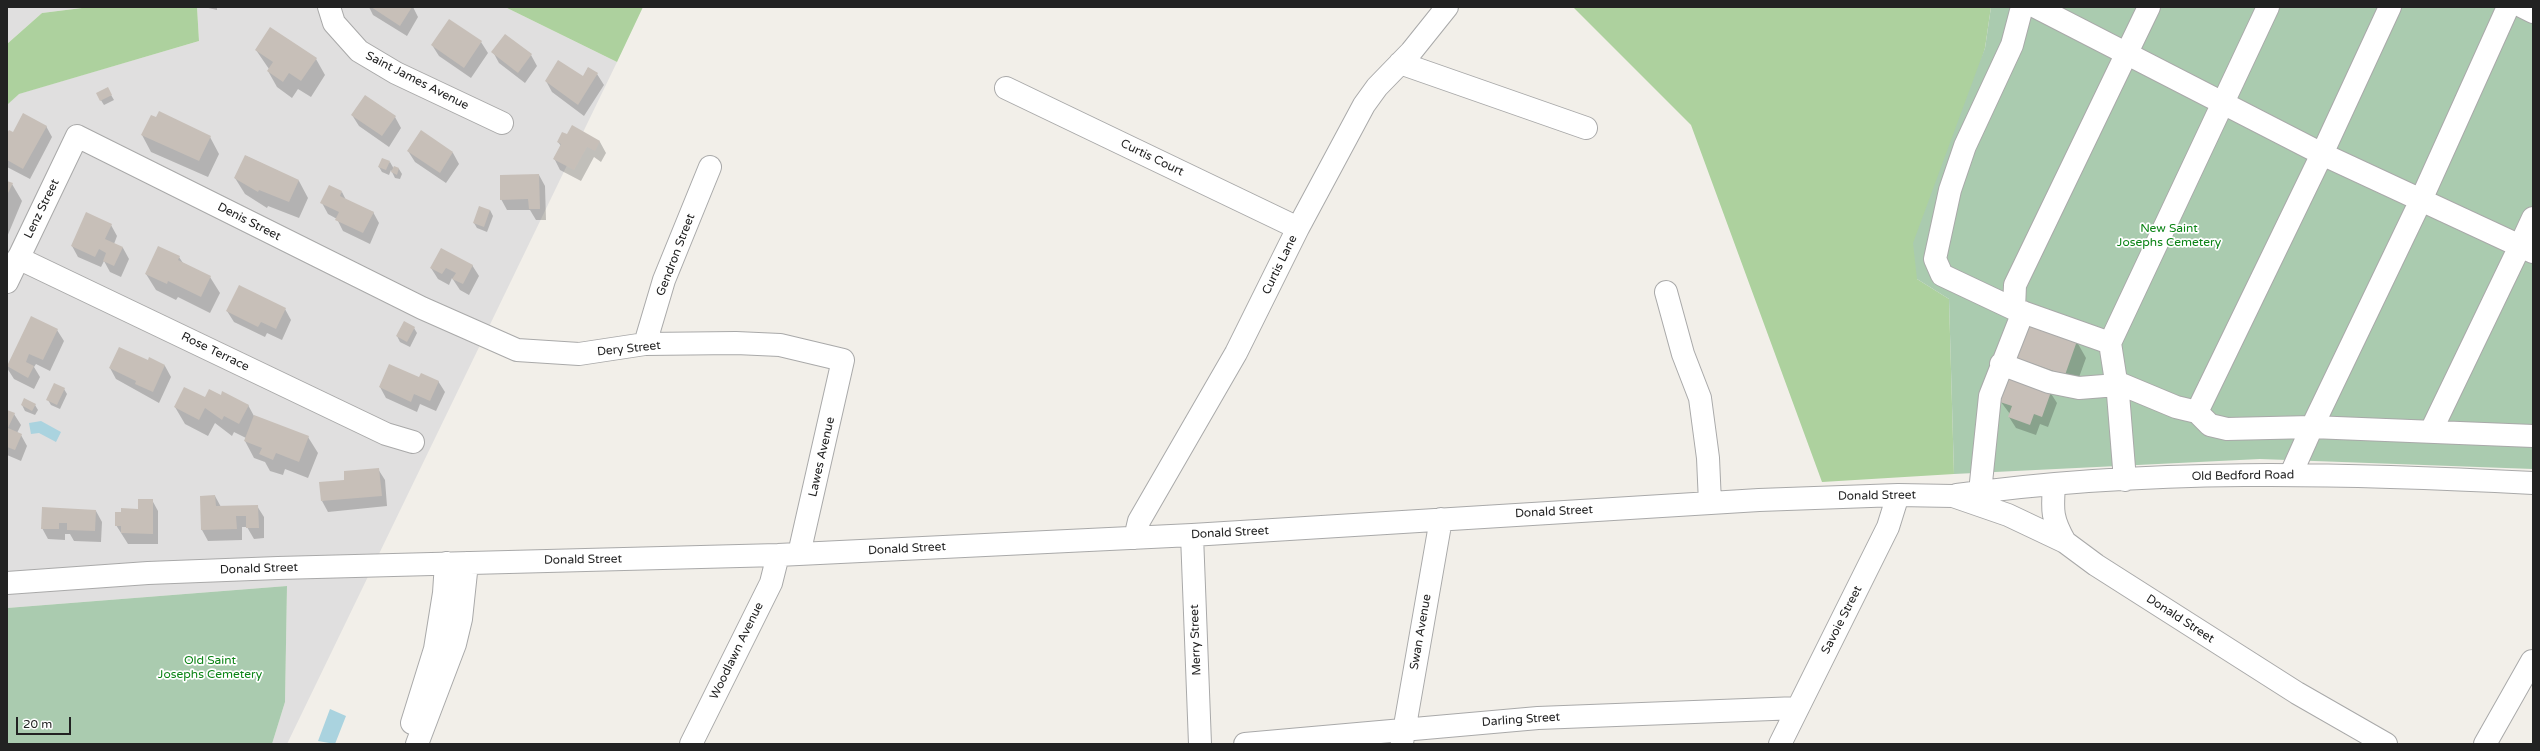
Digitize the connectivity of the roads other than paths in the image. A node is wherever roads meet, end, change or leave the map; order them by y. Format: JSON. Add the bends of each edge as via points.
{"nodes":[{"id":1,"x":329,"y":7,"type":"edge"},
{"id":2,"x":1447,"y":7,"type":"edge"},
{"id":3,"x":2022,"y":7,"type":"edge"},
{"id":4,"x":2036,"y":7,"type":"edge"},
{"id":5,"x":2149,"y":7,"type":"edge"},
{"id":6,"x":2268,"y":7,"type":"edge"},
{"id":7,"x":2390,"y":7,"type":"edge"},
{"id":8,"x":2508,"y":7,"type":"edge"},
{"id":9,"x":2523,"y":7,"type":"edge"},
{"id":10,"x":2533,"y":12,"type":"edge"},
{"id":11,"x":2128,"y":54,"type":"junction"},
{"id":12,"x":1400,"y":63,"type":"junction"},
{"id":13,"x":1006,"y":88,"type":"dead end"},
{"id":14,"x":2222,"y":104,"type":"junction"},
{"id":15,"x":502,"y":123,"type":"dead end"},
{"id":16,"x":1586,"y":128,"type":"dead end"},
{"id":17,"x":77,"y":136,"type":"joint"},
{"id":18,"x":2322,"y":154,"type":"junction"},
{"id":19,"x":710,"y":167,"type":"dead end"},
{"id":20,"x":2421,"y":200,"type":"junction"},
{"id":21,"x":2533,"y":218,"type":"edge"},
{"id":22,"x":1298,"y":228,"type":"junction"},
{"id":23,"x":2526,"y":249,"type":"edge"},
{"id":24,"x":18,"y":258,"type":"junction"},
{"id":25,"x":7,"y":282,"type":"edge"},
{"id":26,"x":1666,"y":292,"type":"dead end"},
{"id":27,"x":422,"y":308,"type":"joint"},
{"id":28,"x":2018,"y":311,"type":"junction"},
{"id":29,"x":2110,"y":343,"type":"junction"},
{"id":30,"x":645,"y":344,"type":"junction"},
{"id":31,"x":843,"y":360,"type":"joint"},
{"id":32,"x":2001,"y":364,"type":"junction"},
{"id":33,"x":2116,"y":384,"type":"junction"},
{"id":34,"x":2197,"y":412,"type":"junction"},
{"id":35,"x":2312,"y":427,"type":"junction"},
{"id":36,"x":2431,"y":431,"type":"junction"},
{"id":37,"x":2533,"y":436,"type":"edge"},
{"id":38,"x":413,"y":442,"type":"dead end"},
{"id":39,"x":2291,"y":474,"type":"junction"},
{"id":40,"x":2125,"y":480,"type":"junction"},
{"id":41,"x":2533,"y":483,"type":"edge"},
{"id":42,"x":2054,"y":486,"type":"junction"},
{"id":43,"x":1980,"y":492,"type":"junction"},
{"id":44,"x":1898,"y":495,"type":"junction"},
{"id":45,"x":1953,"y":496,"type":"junction"},
{"id":46,"x":1710,"y":503,"type":"junction"},
{"id":47,"x":1440,"y":520,"type":"junction"},
{"id":48,"x":1192,"y":535,"type":"junction"},
{"id":49,"x":1135,"y":538,"type":"junction"},
{"id":50,"x":2065,"y":542,"type":"junction"},
{"id":51,"x":800,"y":554,"type":"junction"},
{"id":52,"x":778,"y":555,"type":"junction"},
{"id":53,"x":446,"y":563,"type":"junction"},
{"id":54,"x":468,"y":563,"type":"junction"},
{"id":55,"x":7,"y":583,"type":"edge"},
{"id":56,"x":2532,"y":661,"type":"edge"},
{"id":57,"x":1798,"y":708,"type":"junction"},
{"id":58,"x":1403,"y":737,"type":"edge"},
{"id":59,"x":405,"y":744,"type":"edge"},
{"id":60,"x":417,"y":744,"type":"edge"},
{"id":61,"x":691,"y":744,"type":"edge"},
{"id":62,"x":1200,"y":744,"type":"edge"},
{"id":63,"x":1245,"y":744,"type":"edge"},
{"id":64,"x":1780,"y":744,"type":"edge"},
{"id":65,"x":2386,"y":744,"type":"edge"},
{"id":66,"x":2486,"y":744,"type":"edge"}],
"edges":[{"from":1,"to":15,"type":"street","name":"Saint James Avenue","via":[[334,23],[359,51],[396,73]]},
{"from":2,"to":12,"type":"street","name":"Curtis Lane"},
{"from":3,"to":28,"type":"street","via":[[2012,45],[1965,146],[1950,190],[1935,259],[1942,275]]},
{"from":4,"to":11,"type":"street"},
{"from":5,"to":11,"type":"street"},
{"from":6,"to":14,"type":"street"},
{"from":7,"to":18,"type":"street"},
{"from":8,"to":20,"type":"street"},
{"from":9,"to":10,"type":"street"},
{"from":11,"to":14,"type":"street"},
{"from":11,"to":28,"type":"street","via":[[2015,285]]},
{"from":12,"to":16,"type":"street"},
{"from":12,"to":22,"type":"street","name":"Curtis Lane","via":[[1377,87],[1364,106]]},
{"from":13,"to":22,"type":"street","name":"Curtis Court"},
{"from":14,"to":18,"type":"street"},
{"from":14,"to":29,"type":"street"},
{"from":17,"to":24,"type":"street","name":"Lenz Street"},
{"from":17,"to":27,"type":"street","name":"Denis Street"},
{"from":18,"to":20,"type":"street"},
{"from":18,"to":34,"type":"street"},
{"from":19,"to":30,"type":"street","name":"Gendron Street","via":[[664,280]]},
{"from":20,"to":23,"type":"street"},
{"from":20,"to":35,"type":"street"},
{"from":21,"to":23,"type":"street"},
{"from":22,"to":49,"type":"street","name":"Curtis Lane","via":[[1236,353],[1139,521]]},
{"from":23,"to":36,"type":"street"},
{"from":24,"to":25,"type":"street","name":"Lenz Street"},
{"from":24,"to":38,"type":"street","name":"Rose Terrace","via":[[386,434]]},
{"from":26,"to":46,"type":"street","via":[[1683,354],[1700,398],[1708,458]]},
{"from":27,"to":30,"type":"street","name":"Dery Street","via":[[517,350],[579,354]]},
{"from":28,"to":29,"type":"street"},
{"from":28,"to":32,"type":"street"},
{"from":29,"to":33,"type":"street"},
{"from":30,"to":31,"type":"street","name":"Dery Street","via":[[780,345]]},
{"from":31,"to":51,"type":"street","name":"Lawes Avenue"},
{"from":32,"to":33,"type":"street","via":[[2049,382],[2079,388]]},
{"from":32,"to":43,"type":"street","via":[[1990,396]]},
{"from":33,"to":34,"type":"street","via":[[2176,407]]},
{"from":33,"to":40,"type":"street"},
{"from":34,"to":35,"type":"street","via":[[2210,425],[2227,428]]},
{"from":35,"to":36,"type":"street"},
{"from":35,"to":39,"type":"street"},
{"from":36,"to":37,"type":"street"},
{"from":39,"to":40,"type":"street","name":"Old Bedford Road"},
{"from":39,"to":41,"type":"street","name":"Old Bedford Road"},
{"from":40,"to":42,"type":"street","name":"Old Bedford Road"},
{"from":42,"to":43,"type":"street","name":"Old Bedford Road"},
{"from":42,"to":50,"type":"street","via":[[2054,523]]},
{"from":43,"to":45,"type":"street","name":"Old Bedford Road"},
{"from":44,"to":45,"type":"street","name":"Donald Street"},
{"from":44,"to":46,"type":"street","name":"Donald Street"},
{"from":44,"to":57,"type":"street","name":"Savoie Street","via":[[1888,527]]},
{"from":45,"to":50,"type":"street","name":"Donald Street","via":[[2008,515]]},
{"from":46,"to":47,"type":"street","name":"Donald Street"},
{"from":47,"to":48,"type":"street","name":"Donald Street"},
{"from":47,"to":58,"type":"street","name":"Swan Avenue"},
{"from":48,"to":49,"type":"street","name":"Donald Street"},
{"from":48,"to":62,"type":"street","name":"Merry Street"},
{"from":49,"to":51,"type":"street","name":"Donald Street"},
{"from":50,"to":65,"type":"street","name":"Donald Street","via":[[2272,677]]},
{"from":51,"to":52,"type":"street","name":"Donald Street"},
{"from":52,"to":54,"type":"street","name":"Donald Street"},
{"from":52,"to":61,"type":"street","name":"Woodlawn Avenue","via":[[771,583]]},
{"from":53,"to":54,"type":"street","name":"Donald Street"},
{"from":53,"to":55,"type":"street","name":"Donald Street","via":[[148,573]]},
{"from":53,"to":59,"type":"street","via":[[435,649]]},
{"from":54,"to":60,"type":"street","via":[[455,644]]},
{"from":56,"to":66,"type":"street"},
{"from":57,"to":58,"type":"street","name":"Darling Street","via":[[1538,718]]},
{"from":57,"to":64,"type":"street","name":"Savoie Street"},
{"from":58,"to":63,"type":"street","name":"Darling Street"}]}
